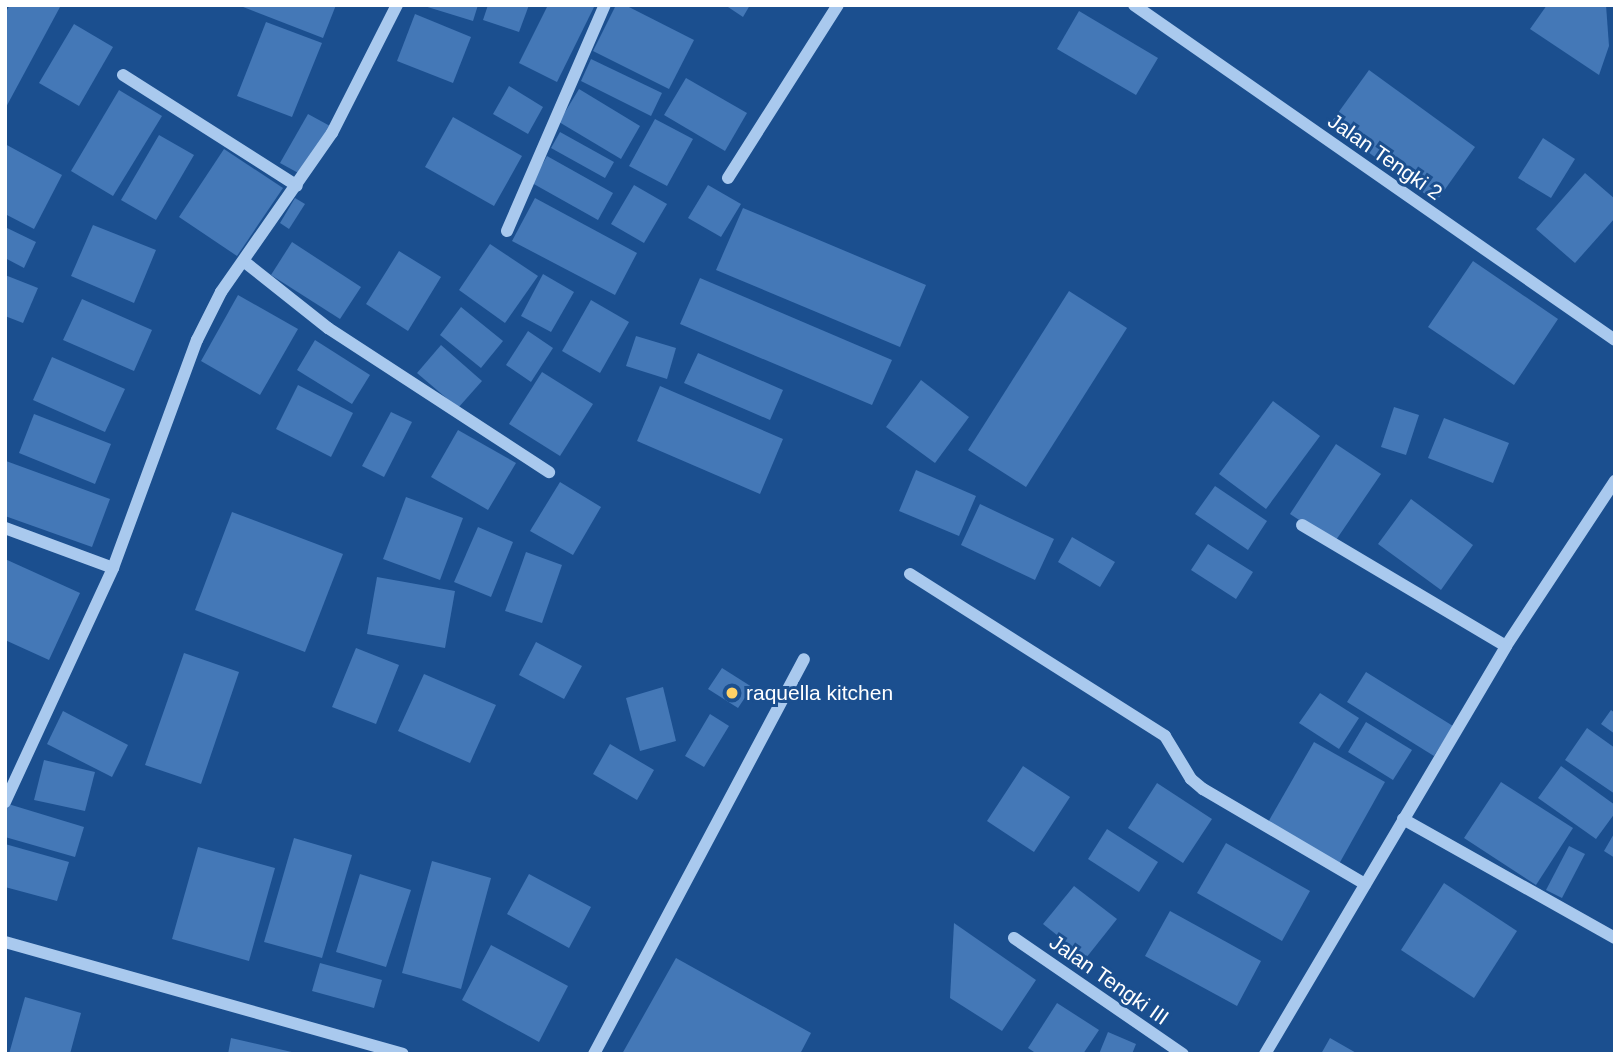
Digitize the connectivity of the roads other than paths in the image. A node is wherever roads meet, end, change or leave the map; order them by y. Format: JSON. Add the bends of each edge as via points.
{"nodes":[{"id":1,"x":397,"y":5,"type":"edge"},
{"id":2,"x":605,"y":5,"type":"edge"},
{"id":3,"x":838,"y":5,"type":"edge"},
{"id":4,"x":1134,"y":5,"type":"edge"},
{"id":5,"x":123,"y":75,"type":"dead end"},
{"id":6,"x":728,"y":178,"type":"dead end"},
{"id":7,"x":297,"y":186,"type":"junction"},
{"id":8,"x":506,"y":231,"type":"dead end"},
{"id":9,"x":246,"y":263,"type":"junction"},
{"id":10,"x":1615,"y":340,"type":"edge"},
{"id":11,"x":549,"y":472,"type":"dead end"},
{"id":12,"x":1615,"y":481,"type":"edge"},
{"id":13,"x":1302,"y":525,"type":"dead end"},
{"id":14,"x":5,"y":528,"type":"edge"},
{"id":15,"x":113,"y":568,"type":"junction"},
{"id":16,"x":910,"y":574,"type":"dead end"},
{"id":17,"x":1506,"y":646,"type":"junction"},
{"id":18,"x":804,"y":659,"type":"dead end"},
{"id":19,"x":5,"y":802,"type":"edge"},
{"id":20,"x":1403,"y":819,"type":"junction"},
{"id":21,"x":1365,"y":884,"type":"junction"},
{"id":22,"x":1014,"y":938,"type":"dead end"},
{"id":23,"x":1615,"y":938,"type":"edge"},
{"id":24,"x":5,"y":942,"type":"edge"},
{"id":25,"x":403,"y":1054,"type":"edge"},
{"id":26,"x":594,"y":1054,"type":"edge"},
{"id":27,"x":1183,"y":1054,"type":"edge"},
{"id":28,"x":1265,"y":1054,"type":"edge"}],
"edges":[{"from":1,"to":7,"type":"street","via":[[332,132]]},
{"from":2,"to":8,"type":"street"},
{"from":3,"to":6,"type":"street"},
{"from":4,"to":10,"type":"street","name":"Jalan Tengki 2"},
{"from":5,"to":7,"type":"street"},
{"from":7,"to":9,"type":"street"},
{"from":9,"to":11,"type":"street","via":[[328,328]]},
{"from":9,"to":15,"type":"street","via":[[221,292],[197,340]]},
{"from":12,"to":17,"type":"street"},
{"from":13,"to":17,"type":"street"},
{"from":14,"to":15,"type":"street"},
{"from":15,"to":19,"type":"street"},
{"from":16,"to":21,"type":"street","via":[[1165,736],[1191,779],[1203,789]]},
{"from":17,"to":20,"type":"street"},
{"from":18,"to":26,"type":"street"},
{"from":20,"to":21,"type":"street"},
{"from":20,"to":23,"type":"street"},
{"from":21,"to":28,"type":"street"},
{"from":22,"to":27,"type":"street","name":"Jalan Tengki III"},
{"from":24,"to":25,"type":"street"}]}
